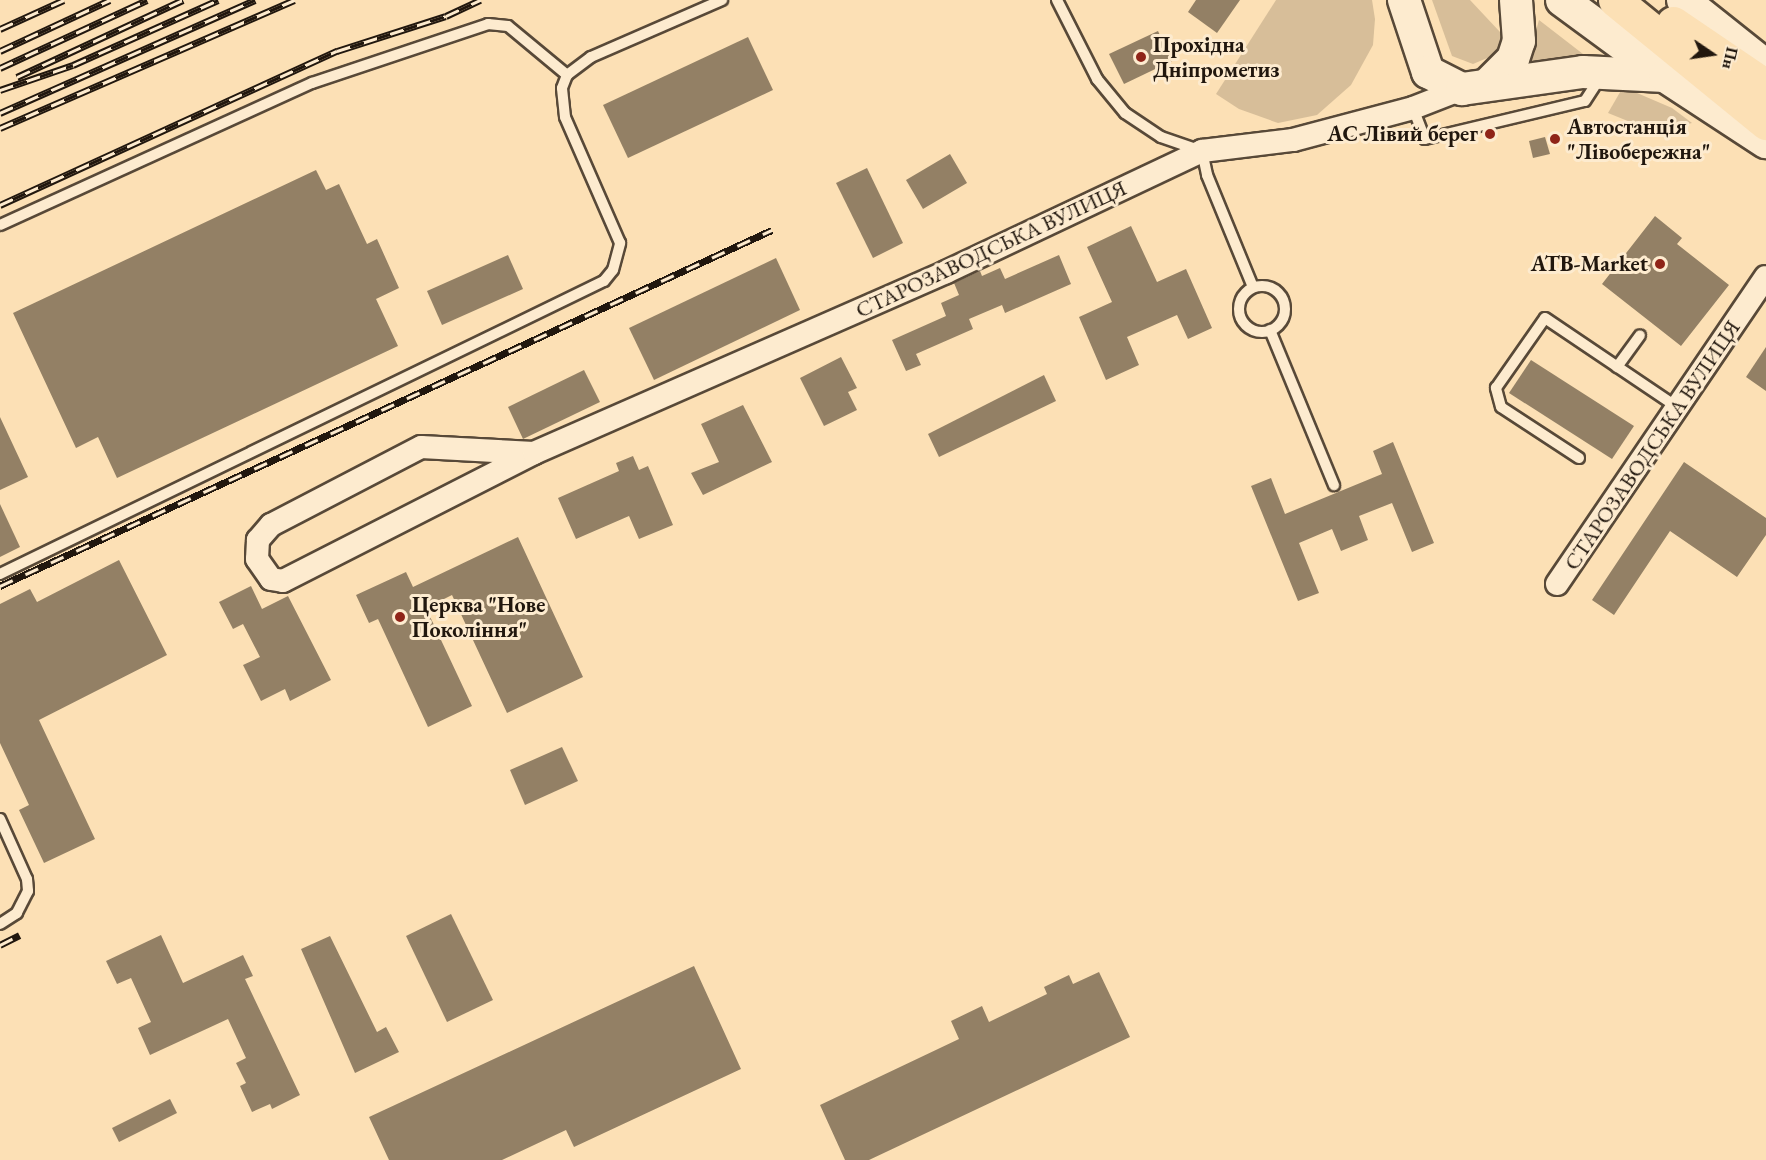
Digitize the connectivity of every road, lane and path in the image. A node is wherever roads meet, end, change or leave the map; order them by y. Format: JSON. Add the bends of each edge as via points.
{"nodes":[{"id":1,"x":722,"y":0,"type":"edge"},
{"id":2,"x":1057,"y":0,"type":"edge"},
{"id":3,"x":1404,"y":0,"type":"edge"},
{"id":4,"x":1516,"y":0,"type":"edge"},
{"id":5,"x":1562,"y":0,"type":"edge"},
{"id":6,"x":1615,"y":0,"type":"edge"},
{"id":7,"x":1640,"y":0,"type":"edge"},
{"id":8,"x":1683,"y":0,"type":"edge"},
{"id":9,"x":1421,"y":56,"type":"junction"},
{"id":10,"x":1766,"y":66,"type":"edge"},
{"id":11,"x":1604,"y":72,"type":"junction"},
{"id":12,"x":567,"y":75,"type":"junction"},
{"id":13,"x":1665,"y":76,"type":"junction"},
{"id":14,"x":1766,"y":86,"type":"edge"},
{"id":15,"x":1475,"y":87,"type":"junction"},
{"id":16,"x":1413,"y":108,"type":"junction"},
{"id":17,"x":1766,"y":123,"type":"edge"},
{"id":18,"x":1766,"y":142,"type":"edge"},
{"id":19,"x":1202,"y":151,"type":"junction"},
{"id":20,"x":0,"y":225,"type":"edge"},
{"id":21,"x":1766,"y":277,"type":"edge"},
{"id":22,"x":1253,"y":287,"type":"junction"},
{"id":23,"x":1270,"y":330,"type":"junction"},
{"id":24,"x":1640,"y":335,"type":"dead end"},
{"id":25,"x":1617,"y":367,"type":"junction"},
{"id":26,"x":1677,"y":407,"type":"junction"},
{"id":27,"x":534,"y":453,"type":"junction"},
{"id":28,"x":1579,"y":458,"type":"dead end"},
{"id":29,"x":1334,"y":484,"type":"dead end"},
{"id":30,"x":0,"y":573,"type":"edge"},
{"id":31,"x":1557,"y":584,"type":"dead end"},
{"id":32,"x":0,"y":819,"type":"edge"},
{"id":33,"x":0,"y":924,"type":"edge"}],
"edges":[{"from":1,"to":12,"type":"lane","via":[[591,57]]},
{"from":2,"to":19,"type":"lane","via":[[1097,79],[1125,112],[1161,137]]},
{"from":3,"to":9,"type":"main road"},
{"from":4,"to":15,"type":"main road","via":[[1519,41],[1513,59]]},
{"from":5,"to":13,"type":"main road"},
{"from":6,"to":17,"type":"main road"},
{"from":7,"to":14,"type":"main road"},
{"from":8,"to":10,"type":"main road"},
{"from":9,"to":15,"type":"main road","via":[[1436,79]]},
{"from":9,"to":16,"type":"street","via":[[1420,83]]},
{"from":11,"to":13,"type":"main road"},
{"from":11,"to":15,"type":"main road"},
{"from":11,"to":16,"type":"lane","via":[[1585,101],[1425,139]]},
{"from":12,"to":20,"type":"lane","via":[[508,26],[488,24],[312,83]]},
{"from":12,"to":30,"type":"lane","via":[[562,88],[565,117],[620,243],[613,270],[604,281]]},
{"from":13,"to":18,"type":"main road"},
{"from":15,"to":16,"type":"street","name":"СТАРОЗАВОДСЬКА ВУЛИЦЯ"},
{"from":16,"to":19,"type":"street","name":"СТАРОЗАВОДСЬКА ВУЛИЦЯ","via":[[1293,140]]},
{"from":19,"to":22,"type":"lane","via":[[1207,175]]},
{"from":19,"to":27,"type":"street","name":"СТАРОЗАВОДСЬКА ВУЛИЦЯ","via":[[946,272]]},
{"from":21,"to":26,"type":"street","name":"СТАРОЗАВОДСЬКА ВУЛИЦЯ"},
{"from":22,"to":23,"type":"lane","via":[[1269,287],[1281,296],[1282,319]]},
{"from":22,"to":23,"type":"lane","via":[[1241,298],[1242,321],[1255,331]]},
{"from":23,"to":29,"type":"lane"},
{"from":24,"to":25,"type":"lane"},
{"from":25,"to":26,"type":"lane"},
{"from":25,"to":28,"type":"lane","via":[[1545,318],[1496,388],[1501,407]]},
{"from":26,"to":31,"type":"street","name":"СТАРОЗАВОДСЬКА ВУЛИЦЯ"},
{"from":27,"to":27,"type":"street","name":"СТАРОЗАВОДСЬКА ВУЛИЦЯ","via":[[283,580],[271,579],[256,559],[258,540],[271,525],[421,447]]},
{"from":32,"to":33,"type":"lane","via":[[27,879],[28,891],[17,913]]}]}
